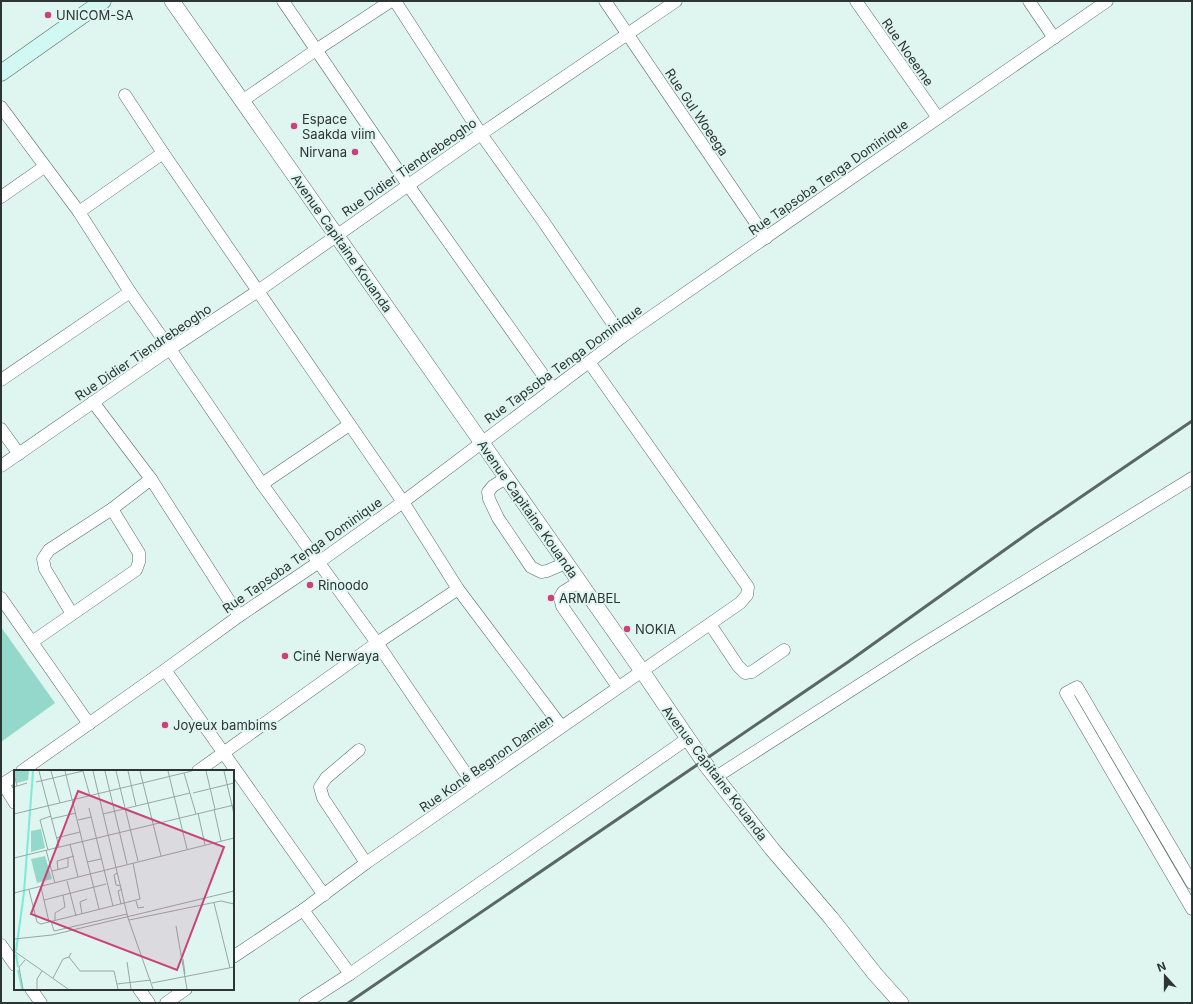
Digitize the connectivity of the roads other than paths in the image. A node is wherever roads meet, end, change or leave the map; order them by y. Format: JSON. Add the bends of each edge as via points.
{"nodes":[{"id":1,"x":172,"y":1,"type":"edge"},
{"id":2,"x":283,"y":1,"type":"edge"},
{"id":3,"x":391,"y":1,"type":"edge"},
{"id":4,"x":395,"y":1,"type":"edge"},
{"id":5,"x":605,"y":1,"type":"edge"},
{"id":6,"x":676,"y":1,"type":"edge"},
{"id":7,"x":856,"y":1,"type":"edge"},
{"id":8,"x":1029,"y":1,"type":"edge"},
{"id":9,"x":1107,"y":1,"type":"edge"},
{"id":10,"x":98,"y":2,"type":"edge"},
{"id":11,"x":627,"y":34,"type":"junction"},
{"id":12,"x":1054,"y":38,"type":"junction"},
{"id":13,"x":316,"y":50,"type":"junction"},
{"id":14,"x":1,"y":73,"type":"edge"},
{"id":15,"x":125,"y":95,"type":"dead end"},
{"id":16,"x":242,"y":101,"type":"junction"},
{"id":17,"x":1,"y":107,"type":"edge"},
{"id":18,"x":938,"y":118,"type":"junction"},
{"id":19,"x":481,"y":134,"type":"junction"},
{"id":20,"x":163,"y":153,"type":"junction"},
{"id":21,"x":44,"y":167,"type":"junction"},
{"id":22,"x":408,"y":185,"type":"junction"},
{"id":23,"x":1,"y":196,"type":"edge"},
{"id":24,"x":79,"y":212,"type":"junction"},
{"id":25,"x":337,"y":235,"type":"junction"},
{"id":26,"x":766,"y":238,"type":"junction"},
{"id":27,"x":258,"y":291,"type":"junction"},
{"id":28,"x":130,"y":292,"type":"junction"},
{"id":29,"x":622,"y":337,"type":"junction"},
{"id":30,"x":170,"y":349,"type":"junction"},
{"id":31,"x":589,"y":362,"type":"junction"},
{"id":32,"x":1,"y":380,"type":"edge"},
{"id":33,"x":553,"y":388,"type":"junction"},
{"id":34,"x":93,"y":402,"type":"junction"},
{"id":35,"x":349,"y":425,"type":"junction"},
{"id":36,"x":1,"y":430,"type":"edge"},
{"id":37,"x":481,"y":442,"type":"junction"},
{"id":38,"x":19,"y":454,"type":"junction"},
{"id":39,"x":1,"y":466,"type":"edge"},
{"id":40,"x":506,"y":478,"type":"junction"},
{"id":41,"x":1192,"y":478,"type":"edge"},
{"id":42,"x":151,"y":480,"type":"junction"},
{"id":43,"x":262,"y":484,"type":"junction"},
{"id":44,"x":402,"y":502,"type":"junction"},
{"id":45,"x":112,"y":509,"type":"junction"},
{"id":46,"x":319,"y":562,"type":"junction"},
{"id":47,"x":566,"y":563,"type":"junction"},
{"id":48,"x":579,"y":582,"type":"junction"},
{"id":49,"x":458,"y":589,"type":"junction"},
{"id":50,"x":1,"y":598,"type":"edge"},
{"id":51,"x":72,"y":614,"type":"junction"},
{"id":52,"x":239,"y":616,"type":"junction"},
{"id":53,"x":710,"y":624,"type":"junction"},
{"id":54,"x":32,"y":642,"type":"junction"},
{"id":55,"x":377,"y":643,"type":"junction"},
{"id":56,"x":784,"y":650,"type":"dead end"},
{"id":57,"x":165,"y":670,"type":"junction"},
{"id":58,"x":642,"y":671,"type":"junction"},
{"id":59,"x":618,"y":687,"type":"junction"},
{"id":60,"x":89,"y":724,"type":"junction"},
{"id":61,"x":561,"y":726,"type":"junction"},
{"id":62,"x":687,"y":739,"type":"junction"},
{"id":63,"x":359,"y":750,"type":"dead end"},
{"id":64,"x":224,"y":753,"type":"junction"},
{"id":65,"x":23,"y":770,"type":"edge"},
{"id":66,"x":199,"y":770,"type":"edge"},
{"id":67,"x":14,"y":777,"type":"edge"},
{"id":68,"x":716,"y":778,"type":"junction"},
{"id":69,"x":2,"y":785,"type":"edge"},
{"id":70,"x":475,"y":787,"type":"junction"},
{"id":71,"x":14,"y":802,"type":"edge"},
{"id":72,"x":366,"y":863,"type":"junction"},
{"id":73,"x":1192,"y":883,"type":"edge"},
{"id":74,"x":324,"y":895,"type":"junction"},
{"id":75,"x":303,"y":910,"type":"junction"},
{"id":76,"x":1192,"y":910,"type":"edge"},
{"id":77,"x":1,"y":945,"type":"edge"},
{"id":78,"x":234,"y":956,"type":"edge"},
{"id":79,"x":14,"y":964,"type":"edge"},
{"id":80,"x":350,"y":974,"type":"junction"},
{"id":81,"x":32,"y":990,"type":"edge"},
{"id":82,"x":140,"y":990,"type":"edge"},
{"id":83,"x":185,"y":990,"type":"edge"},
{"id":84,"x":41,"y":1003,"type":"edge"},
{"id":85,"x":149,"y":1003,"type":"edge"},
{"id":86,"x":166,"y":1003,"type":"edge"},
{"id":87,"x":305,"y":1003,"type":"edge"},
{"id":88,"x":901,"y":1003,"type":"edge"}],
"edges":[{"from":1,"to":16,"type":"street","name":"Avenue Capitaine Kouanda"},
{"from":2,"to":13,"type":"street"},
{"from":3,"to":13,"type":"street"},
{"from":4,"to":19,"type":"street"},
{"from":5,"to":11,"type":"street","name":"Rue Gul Woeega"},
{"from":6,"to":11,"type":"street","name":"Rue Didier Tiendrebeogho"},
{"from":7,"to":18,"type":"street","name":"Rue Noeeme"},
{"from":8,"to":12,"type":"street"},
{"from":9,"to":12,"type":"street","name":"Rue Tapsoba Tenga Dominique"},
{"from":10,"to":14,"type":"main road"},
{"from":11,"to":19,"type":"street","name":"Rue Didier Tiendrebeogho"},
{"from":11,"to":26,"type":"street","name":"Rue Gul Woeega"},
{"from":12,"to":18,"type":"street","name":"Rue Tapsoba Tenga Dominique"},
{"from":13,"to":16,"type":"street"},
{"from":13,"to":22,"type":"street"},
{"from":15,"to":20,"type":"street"},
{"from":16,"to":25,"type":"street","name":"Avenue Capitaine Kouanda"},
{"from":17,"to":21,"type":"street"},
{"from":18,"to":26,"type":"street","name":"Rue Tapsoba Tenga Dominique"},
{"from":19,"to":22,"type":"street","name":"Rue Didier Tiendrebeogho"},
{"from":19,"to":29,"type":"street"},
{"from":20,"to":24,"type":"street"},
{"from":20,"to":27,"type":"street"},
{"from":21,"to":23,"type":"street"},
{"from":21,"to":24,"type":"street"},
{"from":22,"to":25,"type":"street","name":"Rue Didier Tiendrebeogho"},
{"from":22,"to":33,"type":"street"},
{"from":24,"to":28,"type":"street"},
{"from":25,"to":27,"type":"street","name":"Rue Didier Tiendrebeogho"},
{"from":25,"to":37,"type":"street","name":"Avenue Capitaine Kouanda"},
{"from":26,"to":29,"type":"street","name":"Rue Tapsoba Tenga Dominique"},
{"from":27,"to":30,"type":"street","name":"Rue Didier Tiendrebeogho"},
{"from":27,"to":35,"type":"street"},
{"from":28,"to":30,"type":"street"},
{"from":28,"to":32,"type":"street"},
{"from":29,"to":31,"type":"street","name":"Rue Tapsoba Tenga Dominique"},
{"from":30,"to":34,"type":"street","name":"Rue Didier Tiendrebeogho"},
{"from":30,"to":43,"type":"street"},
{"from":31,"to":33,"type":"street","name":"Rue Tapsoba Tenga Dominique"},
{"from":31,"to":53,"type":"street","name":"Rue Koné Begnon Damien","via":[[748,587],[747,595],[740,603]]},
{"from":33,"to":37,"type":"street","name":"Rue Tapsoba Tenga Dominique"},
{"from":34,"to":38,"type":"street","name":"Rue Didier Tiendrebeogho"},
{"from":34,"to":42,"type":"street"},
{"from":35,"to":43,"type":"street"},
{"from":35,"to":44,"type":"street"},
{"from":36,"to":38,"type":"street"},
{"from":37,"to":40,"type":"street","name":"Avenue Capitaine Kouanda"},
{"from":37,"to":44,"type":"street","name":"Rue Tapsoba Tenga Dominique"},
{"from":38,"to":39,"type":"street","name":"Rue Didier Tiendrebeogho"},
{"from":40,"to":47,"type":"street","name":"Avenue Capitaine Kouanda"},
{"from":40,"to":47,"type":"street","via":[[488,492],[489,499],[498,518],[531,567],[541,572]]},
{"from":41,"to":68,"type":"street","via":[[917,648]]},
{"from":42,"to":45,"type":"street"},
{"from":42,"to":52,"type":"street"},
{"from":43,"to":46,"type":"street"},
{"from":44,"to":46,"type":"street","name":"Rue Tapsoba Tenga Dominique"},
{"from":44,"to":49,"type":"street"},
{"from":45,"to":51,"type":"street","via":[[138,553],[139,562],[136,570]]},
{"from":45,"to":51,"type":"street","via":[[49,550],[43,559],[45,569]]},
{"from":46,"to":52,"type":"street","name":"Rue Tapsoba Tenga Dominique"},
{"from":46,"to":55,"type":"street"},
{"from":47,"to":48,"type":"street","name":"Avenue Capitaine Kouanda"},
{"from":48,"to":58,"type":"street","name":"Avenue Capitaine Kouanda"},
{"from":48,"to":59,"type":"street","via":[[563,592],[560,597],[562,606]]},
{"from":49,"to":55,"type":"street"},
{"from":49,"to":61,"type":"street"},
{"from":50,"to":54,"type":"street"},
{"from":51,"to":54,"type":"street"},
{"from":52,"to":57,"type":"street","name":"Rue Tapsoba Tenga Dominique"},
{"from":53,"to":56,"type":"street","via":[[745,673],[752,672]]},
{"from":53,"to":58,"type":"street","name":"Rue Koné Begnon Damien"},
{"from":54,"to":60,"type":"street"},
{"from":55,"to":64,"type":"street"},
{"from":55,"to":70,"type":"street"},
{"from":57,"to":60,"type":"street","name":"Rue Tapsoba Tenga Dominique"},
{"from":57,"to":64,"type":"street"},
{"from":58,"to":59,"type":"street","name":"Rue Koné Begnon Damien"},
{"from":58,"to":62,"type":"street","name":"Avenue Capitaine Kouanda"},
{"from":59,"to":61,"type":"street","name":"Rue Koné Begnon Damien"},
{"from":60,"to":65,"type":"street","name":"Rue Tapsoba Tenga Dominique"},
{"from":61,"to":70,"type":"street","name":"Rue Koné Begnon Damien"},
{"from":62,"to":68,"type":"street","name":"Avenue Capitaine Kouanda"},
{"from":62,"to":80,"type":"street"},
{"from":63,"to":72,"type":"street","via":[[326,778],[320,787],[323,798]]},
{"from":64,"to":66,"type":"street"},
{"from":64,"to":74,"type":"street"},
{"from":67,"to":69,"type":"street"},
{"from":68,"to":88,"type":"street","name":"Avenue Capitaine Kouanda"},
{"from":69,"to":71,"type":"street"},
{"from":70,"to":72,"type":"street","name":"Rue Koné Begnon Damien"},
{"from":72,"to":74,"type":"street","name":"Rue Koné Begnon Damien"},
{"from":73,"to":76,"type":"street","via":[[1077,687],[1066,693]]},
{"from":74,"to":75,"type":"street","name":"Rue Koné Begnon Damien"},
{"from":75,"to":78,"type":"street","name":"Rue Koné Begnon Damien"},
{"from":75,"to":80,"type":"street"},
{"from":77,"to":79,"type":"street"},
{"from":80,"to":87,"type":"street"},
{"from":81,"to":84,"type":"street"},
{"from":82,"to":85,"type":"street"},
{"from":83,"to":86,"type":"street"}]}
